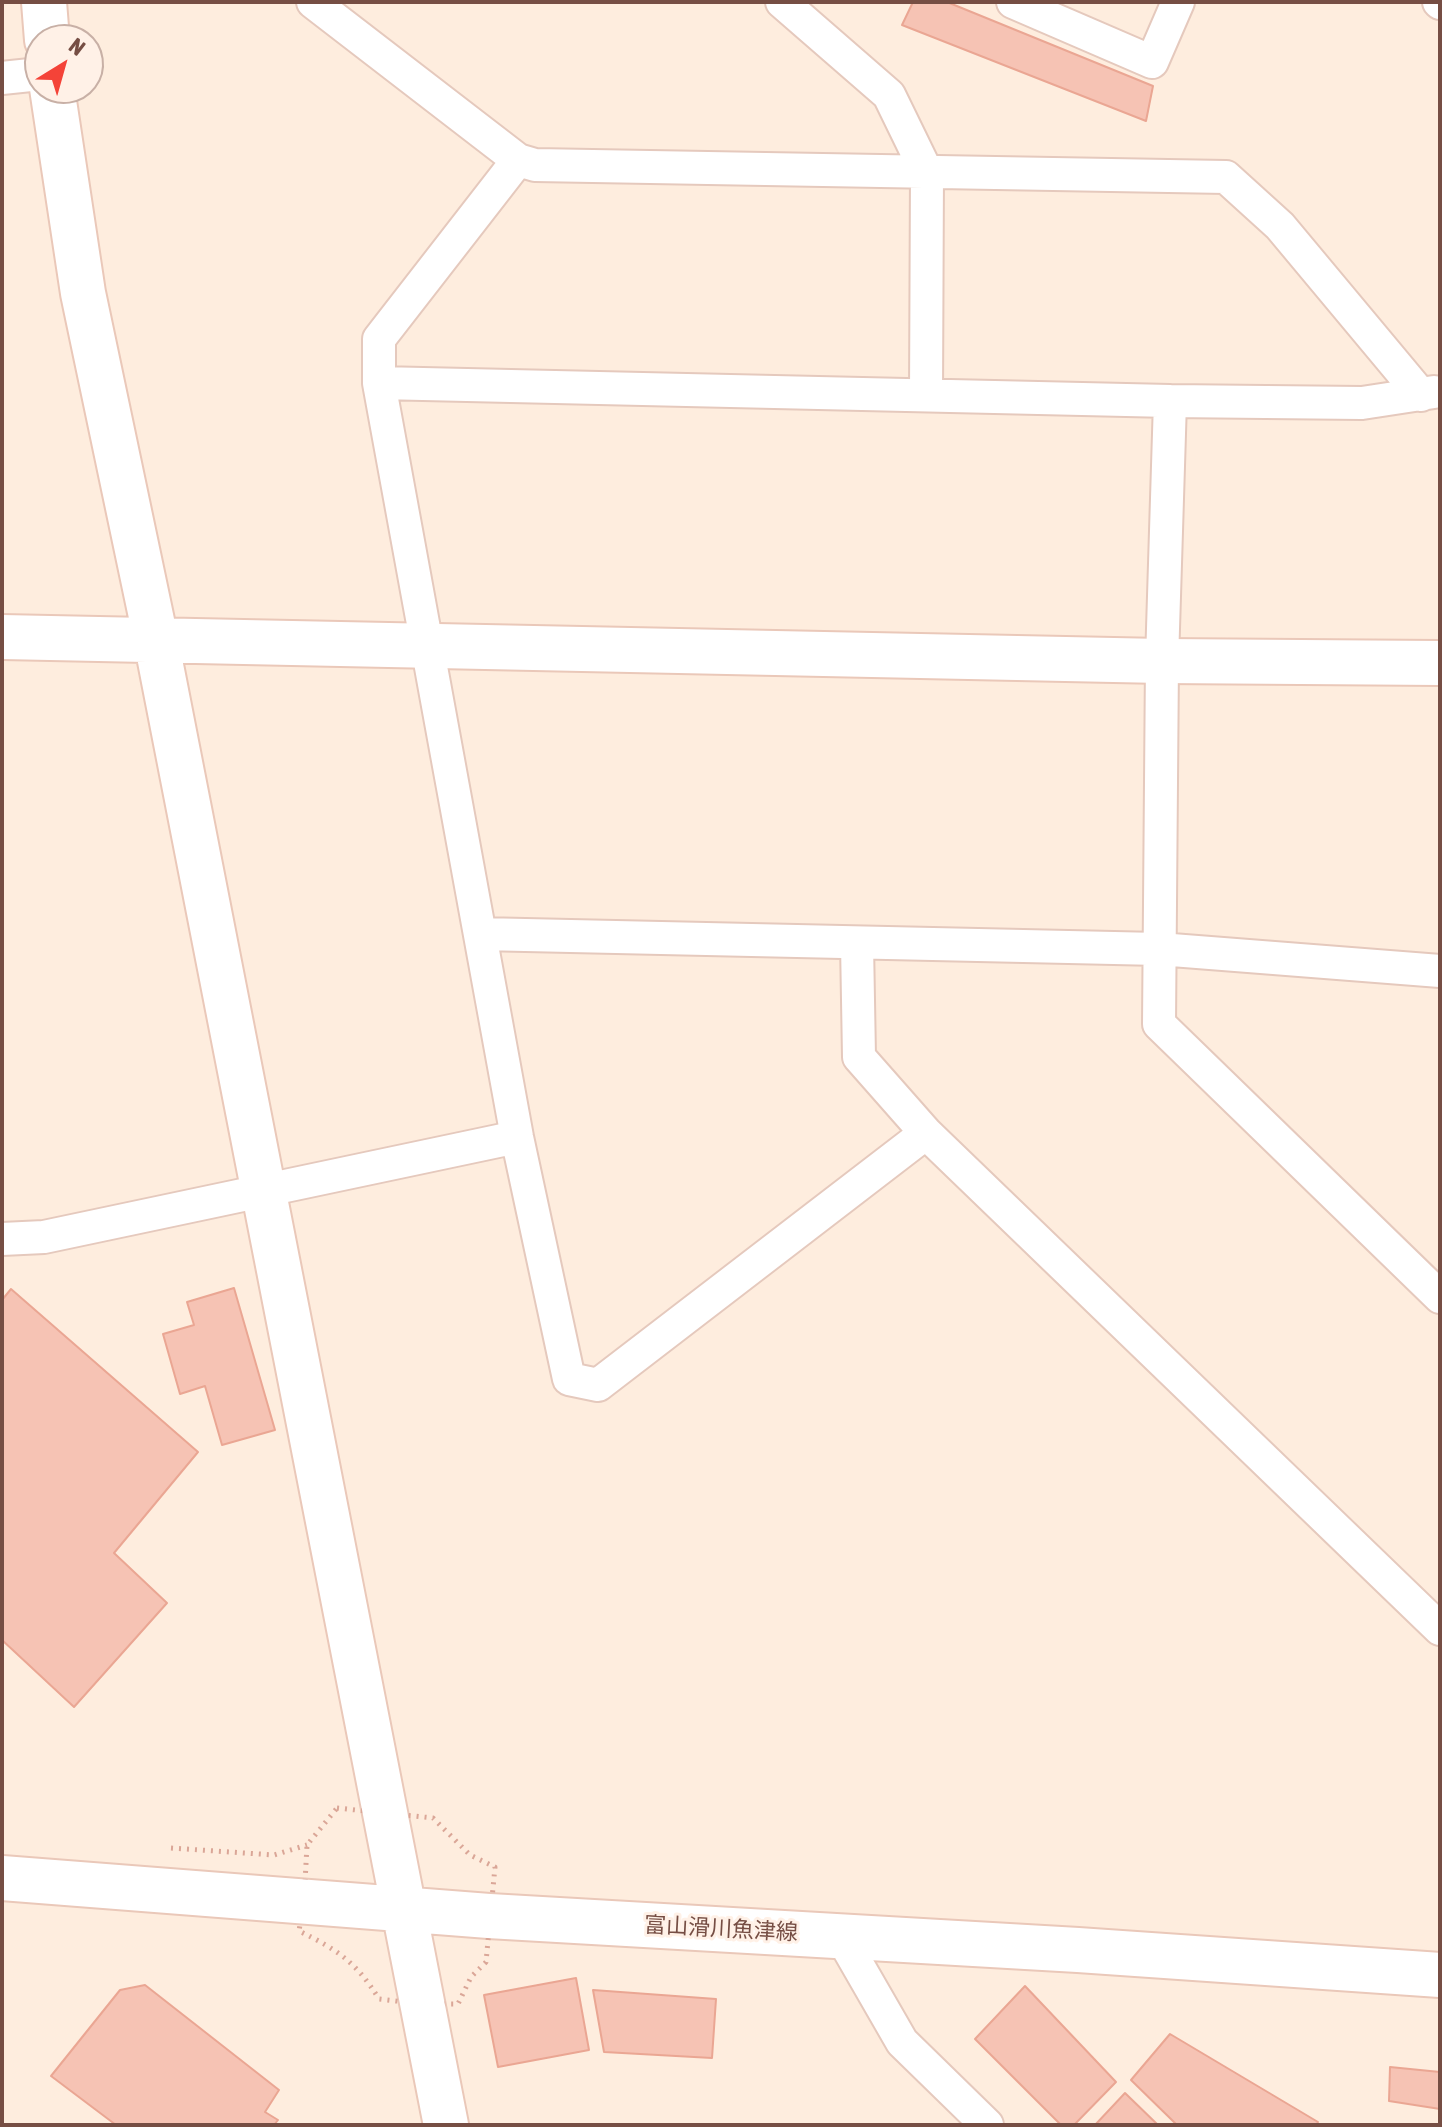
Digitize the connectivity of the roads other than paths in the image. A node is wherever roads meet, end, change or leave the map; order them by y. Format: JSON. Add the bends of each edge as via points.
{"nodes":[{"id":1,"x":44,"y":2,"type":"edge"},
{"id":2,"x":313,"y":2,"type":"edge"},
{"id":3,"x":782,"y":2,"type":"edge"},
{"id":4,"x":1013,"y":2,"type":"edge"},
{"id":5,"x":1178,"y":2,"type":"edge"},
{"id":6,"x":46,"y":24,"type":"edge"},
{"id":7,"x":24,"y":76,"type":"edge"},
{"id":8,"x":2,"y":78,"type":"edge"},
{"id":9,"x":54,"y":104,"type":"edge"},
{"id":10,"x":518,"y":160,"type":"junction"},
{"id":11,"x":927,"y":173,"type":"junction"},
{"id":12,"x":379,"y":383,"type":"junction"},
{"id":13,"x":1430,"y":393,"type":"edge"},
{"id":14,"x":926,"y":395,"type":"junction"},
{"id":15,"x":1170,"y":401,"type":"junction"},
{"id":16,"x":2,"y":637,"type":"edge"},
{"id":17,"x":156,"y":640,"type":"junction"},
{"id":18,"x":426,"y":647,"type":"junction"},
{"id":19,"x":1162,"y":661,"type":"junction"},
{"id":20,"x":1440,"y":663,"type":"edge"},
{"id":21,"x":480,"y":934,"type":"junction"},
{"id":22,"x":857,"y":943,"type":"junction"},
{"id":23,"x":1159,"y":949,"type":"junction"},
{"id":24,"x":1440,"y":971,"type":"edge"},
{"id":25,"x":926,"y":1133,"type":"junction"},
{"id":26,"x":517,"y":1137,"type":"junction"},
{"id":27,"x":262,"y":1190,"type":"junction"},
{"id":28,"x":2,"y":1239,"type":"edge"},
{"id":29,"x":1440,"y":1297,"type":"edge"},
{"id":30,"x":1440,"y":1629,"type":"edge"},
{"id":31,"x":2,"y":1878,"type":"edge"},
{"id":32,"x":405,"y":1910,"type":"junction"},
{"id":33,"x":841,"y":1936,"type":"junction"},
{"id":34,"x":1440,"y":1975,"type":"edge"},
{"id":35,"x":446,"y":2125,"type":"edge"},
{"id":36,"x":987,"y":2125,"type":"edge"}],
"edges":[{"from":1,"to":6,"type":"street"},
{"from":2,"to":10,"type":"street"},
{"from":3,"to":11,"type":"street","via":[[889,95]]},
{"from":4,"to":5,"type":"street","via":[[1152,62]]},
{"from":7,"to":8,"type":"street"},
{"from":9,"to":17,"type":"street","via":[[83,293]]},
{"from":10,"to":11,"type":"street","via":[[535,165]]},
{"from":10,"to":12,"type":"street","via":[[379,339]]},
{"from":11,"to":13,"type":"street","via":[[1226,177],[1280,226]]},
{"from":11,"to":14,"type":"street"},
{"from":12,"to":14,"type":"street"},
{"from":12,"to":18,"type":"street"},
{"from":13,"to":15,"type":"street","via":[[1362,403]]},
{"from":14,"to":15,"type":"street"},
{"from":15,"to":19,"type":"street"},
{"from":16,"to":17,"type":"street"},
{"from":17,"to":18,"type":"street"},
{"from":17,"to":27,"type":"street"},
{"from":18,"to":19,"type":"street"},
{"from":18,"to":21,"type":"street"},
{"from":19,"to":20,"type":"street"},
{"from":19,"to":23,"type":"street"},
{"from":21,"to":22,"type":"street"},
{"from":21,"to":26,"type":"street"},
{"from":22,"to":23,"type":"street"},
{"from":22,"to":25,"type":"street","via":[[859,1057]]},
{"from":23,"to":24,"type":"street"},
{"from":23,"to":29,"type":"street","via":[[1159,1024]]},
{"from":25,"to":26,"type":"street","via":[[598,1385],[569,1379]]},
{"from":25,"to":30,"type":"street"},
{"from":26,"to":27,"type":"street"},
{"from":27,"to":28,"type":"street","via":[[44,1237]]},
{"from":27,"to":32,"type":"street"},
{"from":31,"to":32,"type":"street","name":"富山滑川魚津線"},
{"from":32,"to":33,"type":"street","name":"富山滑川魚津線"},
{"from":32,"to":35,"type":"street"},
{"from":33,"to":34,"type":"street","name":"富山滑川魚津線"},
{"from":33,"to":36,"type":"street","via":[[902,2042]]}]}
